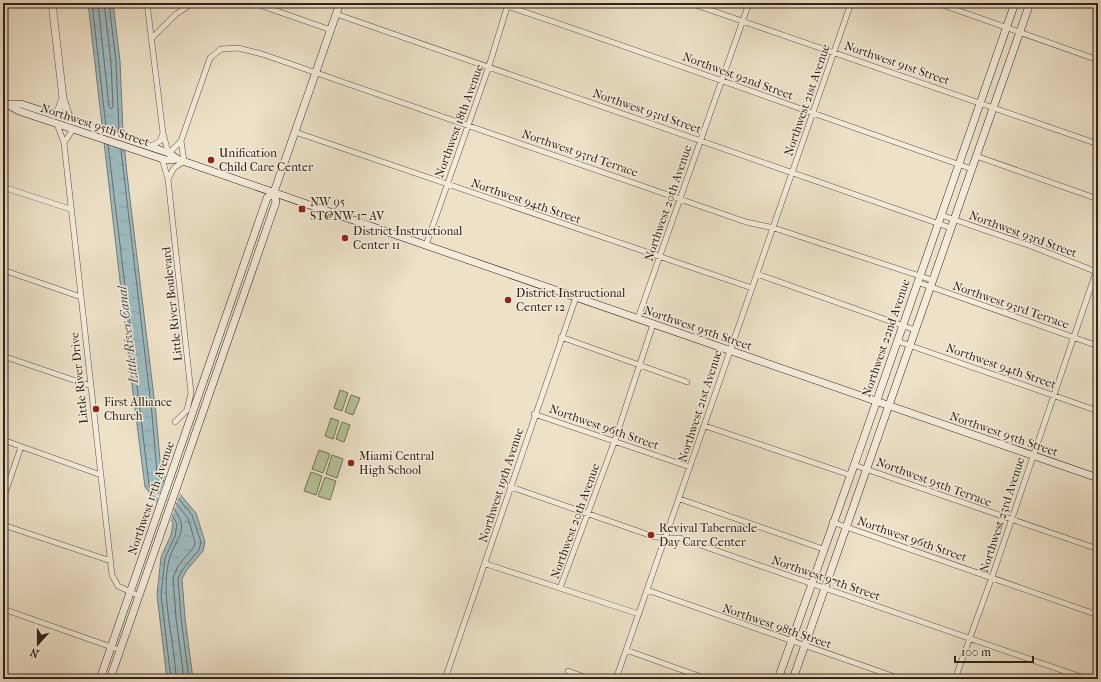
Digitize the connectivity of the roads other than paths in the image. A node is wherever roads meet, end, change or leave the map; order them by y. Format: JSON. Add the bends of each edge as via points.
{"nodes":[{"id":1,"x":52,"y":3,"type":"edge"},
{"id":2,"x":147,"y":3,"type":"edge"},
{"id":3,"x":193,"y":3,"type":"edge"},
{"id":4,"x":254,"y":3,"type":"edge"},
{"id":5,"x":340,"y":3,"type":"edge"},
{"id":6,"x":498,"y":3,"type":"edge"},
{"id":7,"x":690,"y":3,"type":"edge"},
{"id":8,"x":749,"y":3,"type":"edge"},
{"id":9,"x":851,"y":3,"type":"edge"},
{"id":10,"x":937,"y":3,"type":"edge"},
{"id":11,"x":1015,"y":3,"type":"edge"},
{"id":12,"x":1030,"y":3,"type":"edge"},
{"id":13,"x":268,"y":5,"type":"edge"},
{"id":14,"x":507,"y":5,"type":"edge"},
{"id":15,"x":949,"y":5,"type":"edge"},
{"id":16,"x":336,"y":14,"type":"junction"},
{"id":17,"x":743,"y":22,"type":"junction"},
{"id":18,"x":1006,"y":28,"type":"junction"},
{"id":19,"x":331,"y":30,"type":"junction"},
{"id":20,"x":1020,"y":33,"type":"junction"},
{"id":21,"x":151,"y":39,"type":"junction"},
{"id":22,"x":833,"y":51,"type":"junction"},
{"id":23,"x":1098,"y":60,"type":"edge"},
{"id":24,"x":490,"y":66,"type":"junction"},
{"id":25,"x":316,"y":72,"type":"junction"},
{"id":26,"x":722,"y":80,"type":"junction"},
{"id":27,"x":63,"y":98,"type":"junction"},
{"id":28,"x":6,"y":103,"type":"edge"},
{"id":29,"x":980,"y":103,"type":"junction"},
{"id":30,"x":994,"y":108,"type":"junction"},
{"id":31,"x":812,"y":114,"type":"junction"},
{"id":32,"x":54,"y":115,"type":"junction"},
{"id":33,"x":70,"y":120,"type":"junction"},
{"id":34,"x":57,"y":124,"type":"junction"},
{"id":35,"x":468,"y":125,"type":"junction"},
{"id":36,"x":74,"y":129,"type":"junction"},
{"id":37,"x":295,"y":132,"type":"junction"},
{"id":38,"x":163,"y":133,"type":"junction"},
{"id":39,"x":701,"y":140,"type":"junction"},
{"id":40,"x":181,"y":141,"type":"junction"},
{"id":41,"x":64,"y":143,"type":"junction"},
{"id":42,"x":1098,"y":144,"type":"edge"},
{"id":43,"x":150,"y":147,"type":"junction"},
{"id":44,"x":168,"y":153,"type":"junction"},
{"id":45,"x":976,"y":156,"type":"junction"},
{"id":46,"x":162,"y":159,"type":"junction"},
{"id":47,"x":180,"y":160,"type":"junction"},
{"id":48,"x":958,"y":165,"type":"junction"},
{"id":49,"x":972,"y":169,"type":"junction"},
{"id":50,"x":793,"y":172,"type":"junction"},
{"id":51,"x":168,"y":179,"type":"junction"},
{"id":52,"x":447,"y":184,"type":"junction"},
{"id":53,"x":3,"y":187,"type":"edge"},
{"id":54,"x":274,"y":192,"type":"junction"},
{"id":55,"x":680,"y":199,"type":"junction"},
{"id":56,"x":1098,"y":199,"type":"edge"},
{"id":57,"x":70,"y":209,"type":"junction"},
{"id":58,"x":941,"y":215,"type":"junction"},
{"id":59,"x":954,"y":220,"type":"junction"},
{"id":60,"x":938,"y":223,"type":"junction"},
{"id":61,"x":774,"y":228,"type":"junction"},
{"id":62,"x":952,"y":228,"type":"junction"},
{"id":63,"x":426,"y":244,"type":"junction"},
{"id":64,"x":659,"y":257,"type":"junction"},
{"id":65,"x":3,"y":270,"type":"edge"},
{"id":66,"x":1097,"y":270,"type":"edge"},
{"id":67,"x":757,"y":274,"type":"junction"},
{"id":68,"x":918,"y":279,"type":"junction"},
{"id":69,"x":931,"y":284,"type":"junction"},
{"id":70,"x":752,"y":288,"type":"junction"},
{"id":71,"x":244,"y":293,"type":"junction"},
{"id":72,"x":234,"y":295,"type":"junction"},
{"id":73,"x":81,"y":297,"type":"junction"},
{"id":74,"x":576,"y":297,"type":"junction"},
{"id":75,"x":230,"y":308,"type":"junction"},
{"id":76,"x":638,"y":318,"type":"junction"},
{"id":77,"x":653,"y":324,"type":"junction"},
{"id":78,"x":902,"y":326,"type":"junction"},
{"id":79,"x":915,"y":330,"type":"junction"},
{"id":80,"x":230,"y":332,"type":"junction"},
{"id":81,"x":561,"y":337,"type":"junction"},
{"id":82,"x":1074,"y":338,"type":"junction"},
{"id":83,"x":897,"y":340,"type":"junction"},
{"id":84,"x":909,"y":345,"type":"junction"},
{"id":85,"x":1098,"y":346,"type":"edge"},
{"id":86,"x":729,"y":350,"type":"junction"},
{"id":87,"x":3,"y":356,"type":"edge"},
{"id":88,"x":639,"y":365,"type":"junction"},
{"id":89,"x":209,"y":366,"type":"junction"},
{"id":90,"x":217,"y":369,"type":"junction"},
{"id":91,"x":687,"y":382,"type":"dead end"},
{"id":92,"x":91,"y":386,"type":"junction"},
{"id":93,"x":1054,"y":396,"type":"junction"},
{"id":94,"x":876,"y":402,"type":"junction"},
{"id":95,"x":889,"y":407,"type":"junction"},
{"id":96,"x":1098,"y":411,"type":"edge"},
{"id":97,"x":534,"y":414,"type":"junction"},
{"id":98,"x":175,"y":422,"type":"dead end"},
{"id":99,"x":704,"y":426,"type":"junction"},
{"id":100,"x":3,"y":440,"type":"edge"},
{"id":101,"x":615,"y":440,"type":"junction"},
{"id":102,"x":21,"y":447,"type":"junction"},
{"id":103,"x":1033,"y":456,"type":"junction"},
{"id":104,"x":854,"y":465,"type":"junction"},
{"id":105,"x":690,"y":467,"type":"junction"},
{"id":106,"x":868,"y":469,"type":"junction"},
{"id":107,"x":101,"y":475,"type":"junction"},
{"id":108,"x":850,"y":475,"type":"junction"},
{"id":109,"x":1098,"y":478,"type":"edge"},
{"id":110,"x":511,"y":487,"type":"junction"},
{"id":111,"x":3,"y":499,"type":"edge"},
{"id":112,"x":680,"y":499,"type":"junction"},
{"id":113,"x":589,"y":513,"type":"junction"},
{"id":114,"x":1011,"y":520,"type":"junction"},
{"id":115,"x":832,"y":522,"type":"junction"},
{"id":116,"x":3,"y":525,"type":"edge"},
{"id":117,"x":847,"y":528,"type":"junction"},
{"id":118,"x":666,"y":538,"type":"junction"},
{"id":119,"x":823,"y":549,"type":"junction"},
{"id":120,"x":1098,"y":549,"type":"edge"},
{"id":121,"x":111,"y":560,"type":"junction"},
{"id":122,"x":486,"y":564,"type":"junction"},
{"id":123,"x":992,"y":577,"type":"junction"},
{"id":124,"x":811,"y":583,"type":"junction"},
{"id":125,"x":560,"y":588,"type":"junction"},
{"id":126,"x":825,"y":588,"type":"junction"},
{"id":127,"x":648,"y":590,"type":"junction"},
{"id":128,"x":130,"y":593,"type":"junction"},
{"id":129,"x":139,"y":596,"type":"junction"},
{"id":130,"x":3,"y":609,"type":"edge"},
{"id":131,"x":639,"y":614,"type":"junction"},
{"id":132,"x":1098,"y":615,"type":"edge"},
{"id":133,"x":971,"y":638,"type":"junction"},
{"id":134,"x":791,"y":641,"type":"junction"},
{"id":135,"x":805,"y":646,"type":"junction"},
{"id":136,"x":112,"y":647,"type":"junction"},
{"id":137,"x":120,"y":650,"type":"junction"},
{"id":138,"x":626,"y":650,"type":"junction"},
{"id":139,"x":568,"y":671,"type":"dead end"},
{"id":140,"x":701,"y":678,"type":"edge"},
{"id":141,"x":100,"y":679,"type":"edge"},
{"id":142,"x":110,"y":679,"type":"edge"},
{"id":143,"x":445,"y":679,"type":"edge"},
{"id":144,"x":590,"y":679,"type":"edge"},
{"id":145,"x":616,"y":679,"type":"edge"},
{"id":146,"x":707,"y":679,"type":"edge"},
{"id":147,"x":778,"y":679,"type":"edge"},
{"id":148,"x":793,"y":679,"type":"edge"},
{"id":149,"x":901,"y":679,"type":"edge"},
{"id":150,"x":955,"y":679,"type":"edge"},
{"id":151,"x":1087,"y":679,"type":"edge"}],
"edges":[{"from":1,"to":27,"type":"main road"},
{"from":2,"to":21,"type":"street"},
{"from":3,"to":21,"type":"street","via":[[176,14]]},
{"from":4,"to":13,"type":"street"},
{"from":5,"to":16,"type":"main road","name":"Northwest 17th Avenue"},
{"from":6,"to":14,"type":"street","name":"Northwest 92nd Street"},
{"from":7,"to":17,"type":"street","name":"Northwest 91st Street"},
{"from":8,"to":17,"type":"street","name":"Northwest 20th Avenue"},
{"from":9,"to":22,"type":"street","name":"Northwest 21st Avenue"},
{"from":10,"to":15,"type":"street"},
{"from":11,"to":18,"type":"main road","name":"Northwest 22nd Avenue"},
{"from":12,"to":20,"type":"main road","name":"Northwest 22nd Avenue"},
{"from":13,"to":19,"type":"street"},
{"from":14,"to":24,"type":"street","name":"Northwest 18th Avenue"},
{"from":14,"to":26,"type":"street","name":"Northwest 92nd Street"},
{"from":15,"to":18,"type":"street"},
{"from":16,"to":19,"type":"main road","name":"Northwest 17th Avenue"},
{"from":16,"to":24,"type":"street","name":"Northwest 93rd Street"},
{"from":17,"to":22,"type":"street","name":"Northwest 91st Street"},
{"from":17,"to":26,"type":"street","name":"Northwest 20th Avenue"},
{"from":18,"to":20,"type":"street"},
{"from":18,"to":29,"type":"main road","name":"Northwest 22nd Avenue"},
{"from":19,"to":25,"type":"main road","name":"Northwest 17th Avenue"},
{"from":20,"to":23,"type":"street"},
{"from":20,"to":30,"type":"main road","name":"Northwest 22nd Avenue"},
{"from":21,"to":38,"type":"street"},
{"from":22,"to":29,"type":"street","name":"Northwest 91st Street"},
{"from":22,"to":31,"type":"street","name":"Northwest 21st Avenue"},
{"from":24,"to":35,"type":"street","name":"Northwest 18th Avenue"},
{"from":24,"to":39,"type":"street","name":"Northwest 93rd Street"},
{"from":25,"to":35,"type":"street","name":"Northwest 93rd Terrace"},
{"from":25,"to":37,"type":"main road","name":"Northwest 17th Avenue"},
{"from":25,"to":40,"type":"street","name":"Northwest 93rd Terrace","via":[[238,48],[220,49],[214,53],[207,66]]},
{"from":26,"to":31,"type":"street","name":"Northwest 92nd Street"},
{"from":26,"to":39,"type":"street","name":"Northwest 20th Avenue"},
{"from":27,"to":32,"type":"main road"},
{"from":27,"to":33,"type":"main road"},
{"from":28,"to":32,"type":"main road","name":"Northwest 95th Street","via":[[21,104]]},
{"from":28,"to":34,"type":"main road","name":"Northwest 95th Street","via":[[19,111]]},
{"from":29,"to":30,"type":"street","name":"Northwest 91st Street"},
{"from":29,"to":48,"type":"main road","name":"Northwest 22nd Avenue"},
{"from":30,"to":42,"type":"street","name":"Northwest 91st Street"},
{"from":30,"to":45,"type":"main road","name":"Northwest 22nd Avenue"},
{"from":31,"to":48,"type":"street","name":"Northwest 92nd Street"},
{"from":31,"to":50,"type":"street","name":"Northwest 21st Avenue"},
{"from":32,"to":33,"type":"main road","name":"Northwest 95th Street"},
{"from":33,"to":43,"type":"main road","name":"Northwest 95th Street"},
{"from":34,"to":36,"type":"main road","name":"Northwest 95th Street"},
{"from":34,"to":41,"type":"street","name":"Little River Drive"},
{"from":35,"to":52,"type":"street","name":"Northwest 18th Avenue"},
{"from":35,"to":55,"type":"street","name":"Northwest 93rd Terrace"},
{"from":36,"to":41,"type":"street"},
{"from":36,"to":46,"type":"main road","name":"Northwest 95th Street"},
{"from":37,"to":52,"type":"street","name":"Northwest 94th Street"},
{"from":37,"to":54,"type":"main road","name":"Northwest 17th Avenue"},
{"from":38,"to":43,"type":"street","via":[[160,141]]},
{"from":38,"to":44,"type":"street"},
{"from":39,"to":50,"type":"street","name":"Northwest 93rd Street"},
{"from":39,"to":55,"type":"street","name":"Northwest 20th Avenue"},
{"from":40,"to":44,"type":"street"},
{"from":40,"to":47,"type":"street"},
{"from":41,"to":57,"type":"street","name":"Little River Drive"},
{"from":43,"to":44,"type":"main road","name":"Northwest 95th Street"},
{"from":44,"to":47,"type":"main road","name":"Northwest 95th Street"},
{"from":45,"to":49,"type":"main road","name":"Northwest 22nd Avenue"},
{"from":45,"to":56,"type":"street"},
{"from":46,"to":47,"type":"main road","name":"Northwest 95th Street"},
{"from":46,"to":51,"type":"street","name":"Little River Boulevard"},
{"from":47,"to":51,"type":"street"},
{"from":47,"to":54,"type":"main road","name":"Northwest 95th Street"},
{"from":48,"to":49,"type":"street","name":"Northwest 92nd Street"},
{"from":48,"to":58,"type":"main road","name":"Northwest 22nd Avenue"},
{"from":49,"to":59,"type":"main road","name":"Northwest 22nd Avenue"},
{"from":50,"to":60,"type":"street","name":"Northwest 93rd Street"},
{"from":50,"to":61,"type":"street","name":"Northwest 21st Avenue"},
{"from":51,"to":98,"type":"street","name":"Little River Boulevard","via":[[191,393],[186,410]]},
{"from":52,"to":63,"type":"street","name":"Northwest 18th Avenue"},
{"from":52,"to":64,"type":"street","name":"Northwest 94th Street"},
{"from":53,"to":57,"type":"street"},
{"from":54,"to":63,"type":"main road","name":"Northwest 95th Street"},
{"from":54,"to":71,"type":"main road","name":"Northwest 17th Avenue","via":[[276,202]]},
{"from":54,"to":72,"type":"main road","name":"Northwest 17th Avenue","via":[[267,198]]},
{"from":55,"to":61,"type":"street","name":"Northwest 93rd Terrace","via":[[746,222]]},
{"from":55,"to":64,"type":"street","name":"Northwest 20th Avenue"},
{"from":57,"to":73,"type":"street","name":"Little River Drive"},
{"from":58,"to":59,"type":"street","name":"Northwest 93rd Street"},
{"from":58,"to":60,"type":"main road","name":"Northwest 22nd Avenue"},
{"from":59,"to":62,"type":"main road","name":"Northwest 22nd Avenue"},
{"from":59,"to":66,"type":"street","name":"Northwest 93rd Street"},
{"from":60,"to":62,"type":"street","name":"Northwest 93rd Street"},
{"from":60,"to":68,"type":"main road","name":"Northwest 22nd Avenue"},
{"from":61,"to":67,"type":"street","name":"Northwest 21st Avenue"},
{"from":61,"to":68,"type":"street","name":"Northwest 93rd Terrace"},
{"from":62,"to":69,"type":"main road","name":"Northwest 22nd Avenue"},
{"from":63,"to":74,"type":"main road","name":"Northwest 95th Street"},
{"from":64,"to":70,"type":"street","name":"Northwest 94th Street"},
{"from":64,"to":76,"type":"street","name":"Northwest 20th Avenue"},
{"from":65,"to":73,"type":"street"},
{"from":66,"to":82,"type":"street","name":"Northwest 23rd Avenue"},
{"from":67,"to":70,"type":"street","name":"Northwest 21st Avenue"},
{"from":67,"to":78,"type":"street"},
{"from":68,"to":69,"type":"street","name":"Northwest 93rd Terrace"},
{"from":68,"to":78,"type":"main road","name":"Northwest 22nd Avenue"},
{"from":69,"to":79,"type":"main road","name":"Northwest 22nd Avenue"},
{"from":69,"to":82,"type":"street","name":"Northwest 93rd Terrace"},
{"from":70,"to":86,"type":"street","name":"Northwest 21st Avenue"},
{"from":71,"to":72,"type":"main road"},
{"from":71,"to":80,"type":"main road","name":"Northwest 17th Avenue"},
{"from":72,"to":75,"type":"main road","name":"Northwest 17th Avenue"},
{"from":73,"to":92,"type":"street","name":"Little River Drive"},
{"from":74,"to":76,"type":"main road","name":"Northwest 95th Street"},
{"from":74,"to":81,"type":"street","name":"Northwest 19th Avenue"},
{"from":75,"to":80,"type":"main road","via":[[227,327]]},
{"from":75,"to":89,"type":"main road","name":"Northwest 17th Avenue"},
{"from":76,"to":77,"type":"main road","name":"Northwest 95th Street"},
{"from":77,"to":86,"type":"main road","name":"Northwest 95th Street"},
{"from":77,"to":88,"type":"street","name":"Northwest 20th Avenue"},
{"from":78,"to":79,"type":"street"},
{"from":78,"to":83,"type":"main road","name":"Northwest 22nd Avenue"},
{"from":79,"to":84,"type":"main road","name":"Northwest 22nd Avenue"},
{"from":80,"to":90,"type":"main road","name":"Northwest 17th Avenue"},
{"from":81,"to":88,"type":"street"},
{"from":81,"to":97,"type":"street","name":"Northwest 19th Avenue"},
{"from":82,"to":85,"type":"street","name":"Northwest 93rd Terrace"},
{"from":82,"to":93,"type":"street","name":"Northwest 23rd Avenue"},
{"from":83,"to":84,"type":"street","name":"Northwest 94th Street"},
{"from":83,"to":94,"type":"main road","name":"Northwest 22nd Avenue"},
{"from":84,"to":93,"type":"street","name":"Northwest 94th Street"},
{"from":84,"to":95,"type":"main road","name":"Northwest 22nd Avenue"},
{"from":86,"to":94,"type":"main road","name":"Northwest 95th Street"},
{"from":86,"to":99,"type":"street","name":"Northwest 21st Avenue"},
{"from":87,"to":92,"type":"street"},
{"from":88,"to":91,"type":"street"},
{"from":88,"to":101,"type":"street","name":"Northwest 20th Avenue"},
{"from":89,"to":90,"type":"main road"},
{"from":89,"to":128,"type":"main road","name":"Northwest 17th Avenue"},
{"from":90,"to":129,"type":"main road","name":"Northwest 17th Avenue"},
{"from":92,"to":107,"type":"street","name":"Little River Drive"},
{"from":93,"to":96,"type":"street","name":"Northwest 94th Street"},
{"from":93,"to":103,"type":"street","name":"Northwest 23rd Avenue"},
{"from":94,"to":95,"type":"main road","name":"Northwest 95th Street"},
{"from":94,"to":104,"type":"main road","name":"Northwest 22nd Avenue"},
{"from":95,"to":103,"type":"main road","name":"Northwest 95th Street"},
{"from":95,"to":106,"type":"main road","name":"Northwest 22nd Avenue"},
{"from":97,"to":101,"type":"street","name":"Northwest 96th Street"},
{"from":97,"to":110,"type":"street","name":"Northwest 19th Avenue"},
{"from":99,"to":105,"type":"street","name":"Northwest 21st Avenue"},
{"from":99,"to":108,"type":"street"},
{"from":100,"to":102,"type":"street"},
{"from":101,"to":105,"type":"street","name":"Northwest 96th Street"},
{"from":101,"to":113,"type":"street","name":"Northwest 20th Avenue"},
{"from":102,"to":107,"type":"street"},
{"from":102,"to":111,"type":"street"},
{"from":103,"to":109,"type":"main road","name":"Northwest 95th Street"},
{"from":103,"to":114,"type":"street","name":"Northwest 23rd Avenue"},
{"from":104,"to":106,"type":"street","name":"Northwest 95th Terrace"},
{"from":104,"to":108,"type":"main road","name":"Northwest 22nd Avenue"},
{"from":105,"to":112,"type":"street","name":"Northwest 21st Avenue"},
{"from":106,"to":114,"type":"street","name":"Northwest 95th Terrace"},
{"from":106,"to":117,"type":"main road","name":"Northwest 22nd Avenue"},
{"from":107,"to":121,"type":"street","name":"Little River Drive"},
{"from":108,"to":115,"type":"main road","name":"Northwest 22nd Avenue"},
{"from":110,"to":113,"type":"street","name":"Northwest 97th Street"},
{"from":110,"to":122,"type":"street","name":"Northwest 19th Avenue"},
{"from":112,"to":118,"type":"street","name":"Northwest 21st Avenue"},
{"from":112,"to":119,"type":"street"},
{"from":113,"to":118,"type":"street","name":"Northwest 97th Street","via":[[655,537]]},
{"from":113,"to":125,"type":"street","name":"Northwest 20th Avenue"},
{"from":114,"to":120,"type":"street","name":"Northwest 95th Terrace"},
{"from":114,"to":123,"type":"street","name":"Northwest 23rd Avenue"},
{"from":115,"to":117,"type":"street","name":"Northwest 96th Street"},
{"from":115,"to":119,"type":"main road","name":"Northwest 22nd Avenue"},
{"from":116,"to":121,"type":"street"},
{"from":117,"to":123,"type":"street","name":"Northwest 96th Street"},
{"from":117,"to":126,"type":"main road","name":"Northwest 22nd Avenue"},
{"from":118,"to":124,"type":"street","name":"Northwest 97th Street","via":[[680,538]]},
{"from":118,"to":127,"type":"street","name":"Northwest 21st Avenue"},
{"from":119,"to":124,"type":"main road","name":"Northwest 22nd Avenue"},
{"from":121,"to":128,"type":"street","name":"Little River Drive","via":[[115,583]]},
{"from":122,"to":125,"type":"street"},
{"from":122,"to":143,"type":"street","name":"Northwest 19th Avenue"},
{"from":123,"to":132,"type":"street","name":"Northwest 96th Street"},
{"from":123,"to":133,"type":"street","name":"Northwest 23rd Avenue"},
{"from":124,"to":126,"type":"street","name":"Northwest 97th Street"},
{"from":124,"to":134,"type":"main road","name":"Northwest 22nd Avenue"},
{"from":125,"to":131,"type":"street"},
{"from":126,"to":133,"type":"street","name":"Northwest 97th Street"},
{"from":126,"to":135,"type":"main road","name":"Northwest 22nd Avenue"},
{"from":127,"to":131,"type":"street","name":"Northwest 21st Avenue"},
{"from":127,"to":134,"type":"street","name":"Northwest 98th Street"},
{"from":128,"to":129,"type":"street","name":"Little River Drive"},
{"from":128,"to":136,"type":"main road","name":"Northwest 17th Avenue"},
{"from":129,"to":137,"type":"main road","name":"Northwest 17th Avenue"},
{"from":130,"to":136,"type":"street"},
{"from":131,"to":138,"type":"street","name":"Northwest 21st Avenue"},
{"from":133,"to":150,"type":"street","name":"Northwest 23rd Avenue"},
{"from":133,"to":151,"type":"street","name":"Northwest 97th Street"},
{"from":134,"to":135,"type":"street","name":"Northwest 98th Street"},
{"from":134,"to":147,"type":"main road","name":"Northwest 22nd Avenue"},
{"from":135,"to":148,"type":"main road","name":"Northwest 22nd Avenue"},
{"from":135,"to":149,"type":"street","name":"Northwest 98th Street"},
{"from":136,"to":137,"type":"street"},
{"from":136,"to":141,"type":"main road","name":"Northwest 17th Avenue"},
{"from":137,"to":142,"type":"main road","name":"Northwest 17th Avenue"},
{"from":138,"to":140,"type":"street"},
{"from":138,"to":145,"type":"street","name":"Northwest 21st Avenue"},
{"from":139,"to":144,"type":"street"},
{"from":140,"to":146,"type":"street"}]}
